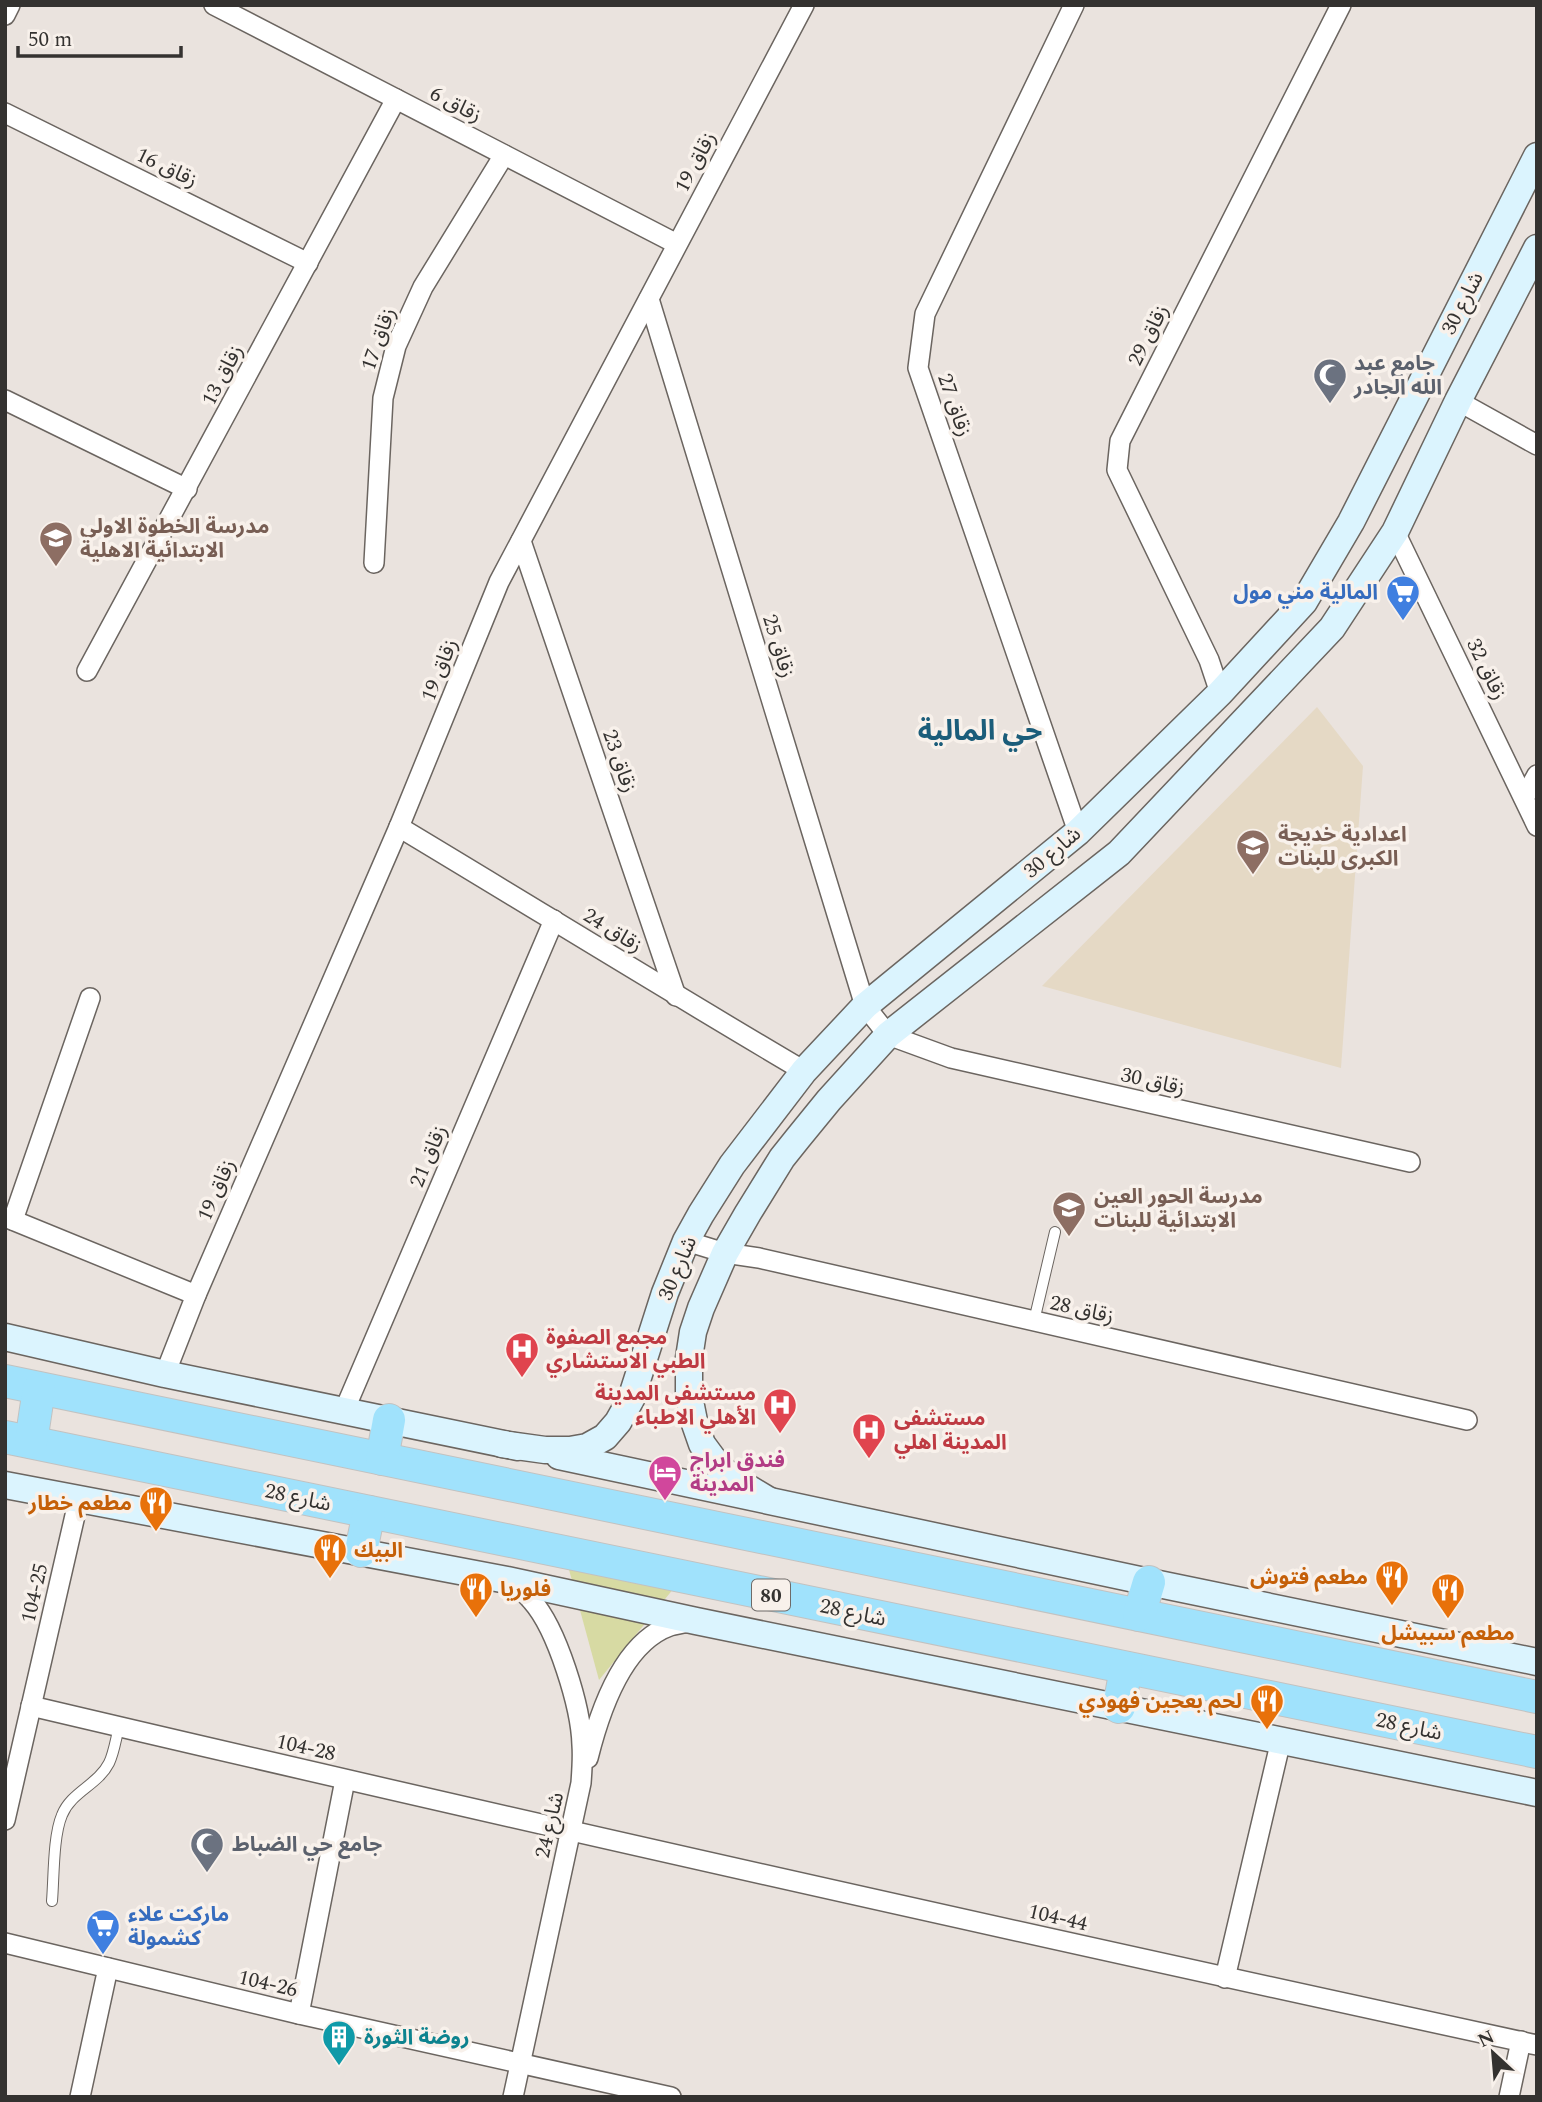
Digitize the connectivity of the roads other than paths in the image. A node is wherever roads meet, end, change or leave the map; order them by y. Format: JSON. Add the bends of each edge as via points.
{"nodes":[{"id":1,"x":10,"y":5,"type":"edge"},
{"id":2,"x":214,"y":5,"type":"edge"},
{"id":3,"x":804,"y":5,"type":"edge"},
{"id":4,"x":1074,"y":5,"type":"edge"},
{"id":5,"x":1341,"y":5,"type":"edge"},
{"id":6,"x":5,"y":15,"type":"edge"},
{"id":7,"x":396,"y":99,"type":"junction"},
{"id":8,"x":5,"y":113,"type":"edge"},
{"id":9,"x":504,"y":155,"type":"junction"},
{"id":10,"x":1537,"y":156,"type":"edge"},
{"id":11,"x":677,"y":244,"type":"junction"},
{"id":12,"x":1537,"y":248,"type":"edge"},
{"id":13,"x":308,"y":263,"type":"junction"},
{"id":14,"x":649,"y":299,"type":"junction"},
{"id":15,"x":5,"y":400,"type":"edge"},
{"id":16,"x":1458,"y":401,"type":"junction"},
{"id":17,"x":1537,"y":445,"type":"edge"},
{"id":18,"x":187,"y":489,"type":"junction"},
{"id":19,"x":1395,"y":531,"type":"junction"},
{"id":20,"x":521,"y":541,"type":"junction"},
{"id":21,"x":374,"y":563,"type":"dead end"},
{"id":22,"x":87,"y":671,"type":"dead end"},
{"id":23,"x":1220,"y":693,"type":"junction"},
{"id":24,"x":1537,"y":775,"type":"edge"},
{"id":25,"x":1524,"y":799,"type":"junction"},
{"id":26,"x":1537,"y":826,"type":"edge"},
{"id":27,"x":399,"y":827,"type":"junction"},
{"id":28,"x":1078,"y":832,"type":"junction"},
{"id":29,"x":554,"y":919,"type":"junction"},
{"id":30,"x":676,"y":996,"type":"junction"},
{"id":31,"x":90,"y":998,"type":"dead end"},
{"id":32,"x":865,"y":1006,"type":"junction"},
{"id":33,"x":888,"y":1035,"type":"junction"},
{"id":34,"x":803,"y":1071,"type":"junction"},
{"id":35,"x":1410,"y":1163,"type":"dead end"},
{"id":36,"x":9,"y":1218,"type":"edge"},
{"id":37,"x":1055,"y":1232,"type":"dead end"},
{"id":38,"x":686,"y":1241,"type":"junction"},
{"id":39,"x":725,"y":1253,"type":"junction"},
{"id":40,"x":195,"y":1295,"type":"junction"},
{"id":41,"x":1034,"y":1321,"type":"junction"},
{"id":42,"x":5,"y":1337,"type":"edge"},
{"id":43,"x":164,"y":1374,"type":"junction"},
{"id":44,"x":5,"y":1381,"type":"edge"},
{"id":45,"x":39,"y":1389,"type":"junction"},
{"id":46,"x":344,"y":1411,"type":"junction"},
{"id":47,"x":389,"y":1420,"type":"junction"},
{"id":48,"x":1467,"y":1420,"type":"dead end"},
{"id":49,"x":18,"y":1439,"type":"edge"},
{"id":50,"x":502,"y":1444,"type":"junction"},
{"id":51,"x":382,"y":1459,"type":"junction"},
{"id":52,"x":5,"y":1485,"type":"edge"},
{"id":53,"x":79,"y":1498,"type":"junction"},
{"id":54,"x":768,"y":1500,"type":"junction"},
{"id":55,"x":369,"y":1512,"type":"junction"},
{"id":56,"x":360,"y":1551,"type":"junction"},
{"id":57,"x":507,"y":1580,"type":"junction"},
{"id":58,"x":1149,"y":1582,"type":"junction"},
{"id":59,"x":1139,"y":1615,"type":"junction"},
{"id":60,"x":695,"y":1621,"type":"junction"},
{"id":61,"x":1537,"y":1662,"type":"edge"},
{"id":62,"x":1126,"y":1668,"type":"junction"},
{"id":63,"x":1537,"y":1697,"type":"edge"},
{"id":64,"x":31,"y":1706,"type":"junction"},
{"id":65,"x":1119,"y":1707,"type":"junction"},
{"id":66,"x":119,"y":1727,"type":"junction"},
{"id":67,"x":1281,"y":1740,"type":"junction"},
{"id":68,"x":1537,"y":1752,"type":"edge"},
{"id":69,"x":345,"y":1780,"type":"junction"},
{"id":70,"x":581,"y":1783,"type":"junction"},
{"id":71,"x":1537,"y":1793,"type":"edge"},
{"id":72,"x":5,"y":1820,"type":"edge"},
{"id":73,"x":570,"y":1830,"type":"junction"},
{"id":74,"x":52,"y":1901,"type":"dead end"},
{"id":75,"x":5,"y":1944,"type":"edge"},
{"id":76,"x":108,"y":1968,"type":"junction"},
{"id":77,"x":1225,"y":1978,"type":"junction"},
{"id":78,"x":299,"y":2014,"type":"junction"},
{"id":79,"x":1529,"y":2043,"type":"edge"},
{"id":80,"x":520,"y":2064,"type":"junction"},
{"id":81,"x":80,"y":2097,"type":"edge"},
{"id":82,"x":513,"y":2097,"type":"edge"},
{"id":83,"x":671,"y":2097,"type":"edge"},
{"id":84,"x":1509,"y":2097,"type":"edge"}],
"edges":[{"from":1,"to":6,"type":"street"},
{"from":2,"to":7,"type":"street","name":"زقاق 6"},
{"from":3,"to":11,"type":"street","name":"زقاق 19"},
{"from":4,"to":28,"type":"street","name":"زقاق 27","via":[[925,314],[918,368]]},
{"from":5,"to":23,"type":"street","name":"زقاق 29","via":[[1120,441],[1117,470],[1209,660]]},
{"from":7,"to":9,"type":"street","name":"زقاق 6"},
{"from":7,"to":13,"type":"street","name":"زقاق 13"},
{"from":8,"to":13,"type":"street","name":"زقاق 16"},
{"from":9,"to":11,"type":"street","name":"زقاق 6"},
{"from":9,"to":21,"type":"street","name":"زقاق 17","via":[[423,287],[396,346],[383,398]]},
{"from":10,"to":23,"type":"main road","name":"شارع 30","via":[[1350,522],[1304,602]]},
{"from":11,"to":14,"type":"street","name":"زقاق 19"},
{"from":12,"to":16,"type":"main road","name":"شارع 30"},
{"from":13,"to":18,"type":"street","name":"زقاق 13"},
{"from":14,"to":20,"type":"street","name":"زقاق 19"},
{"from":14,"to":32,"type":"street","name":"زقاق 25"},
{"from":15,"to":18,"type":"street"},
{"from":16,"to":17,"type":"street"},
{"from":16,"to":19,"type":"main road","name":"شارع 30"},
{"from":18,"to":22,"type":"street","name":"زقاق 13"},
{"from":19,"to":25,"type":"street","name":"زقاق 32"},
{"from":19,"to":33,"type":"main road","name":"شارع 30","via":[[1332,628],[1119,853]]},
{"from":20,"to":27,"type":"street","name":"زقاق 19","via":[[499,582]]},
{"from":20,"to":30,"type":"street","name":"زقاق 23"},
{"from":23,"to":28,"type":"main road","name":"شارع 30"},
{"from":24,"to":25,"type":"street"},
{"from":25,"to":26,"type":"street","name":"زقاق 32"},
{"from":27,"to":29,"type":"street","name":"زقاق 24"},
{"from":27,"to":40,"type":"street","name":"زقاق 19"},
{"from":28,"to":32,"type":"main road","name":"شارع 30"},
{"from":29,"to":30,"type":"street","name":"زقاق 24"},
{"from":29,"to":46,"type":"street","name":"زقاق 21"},
{"from":30,"to":34,"type":"street","name":"زقاق 24"},
{"from":31,"to":36,"type":"street"},
{"from":32,"to":33,"type":"street"},
{"from":32,"to":34,"type":"main road","name":"شارع 30"},
{"from":33,"to":35,"type":"street","name":"زقاق 30","via":[[951,1058]]},
{"from":33,"to":39,"type":"main road","name":"شارع 30","via":[[782,1158]]},
{"from":34,"to":38,"type":"main road","name":"شارع 30","via":[[732,1165]]},
{"from":36,"to":40,"type":"street"},
{"from":37,"to":41,"type":"lane"},
{"from":38,"to":39,"type":"street","name":"زقاق 28"},
{"from":38,"to":50,"type":"main road","name":"شارع 30","via":[[631,1399],[605,1437],[570,1450]]},
{"from":39,"to":41,"type":"street","name":"زقاق 28"},
{"from":39,"to":54,"type":"main road","name":"شارع 30","via":[[694,1332],[689,1396],[702,1444],[716,1463]]},
{"from":40,"to":43,"type":"street","name":"زقاق 19"},
{"from":41,"to":48,"type":"street","name":"زقاق 28"},
{"from":42,"to":43,"type":"main road"},
{"from":43,"to":46,"type":"main road"},
{"from":44,"to":45,"type":"highway"},
{"from":45,"to":49,"type":"highway"},
{"from":45,"to":51,"type":"highway"},
{"from":46,"to":47,"type":"main road"},
{"from":47,"to":50,"type":"main road"},
{"from":47,"to":51,"type":"highway"},
{"from":49,"to":55,"type":"highway","name":"شارع 28","number":"80"},
{"from":50,"to":54,"type":"main road"},
{"from":51,"to":59,"type":"highway"},
{"from":52,"to":53,"type":"main road"},
{"from":53,"to":56,"type":"main road"},
{"from":53,"to":64,"type":"street","name":"104-25"},
{"from":54,"to":58,"type":"main road"},
{"from":55,"to":56,"type":"highway"},
{"from":55,"to":62,"type":"highway","name":"شارع 28","number":"80"},
{"from":56,"to":57,"type":"main road"},
{"from":57,"to":60,"type":"main road"},
{"from":57,"to":70,"type":"street","name":"شارع 24","via":[[534,1602],[575,1695],[582,1742]]},
{"from":58,"to":59,"type":"highway"},
{"from":58,"to":61,"type":"main road"},
{"from":59,"to":63,"type":"highway"},
{"from":60,"to":65,"type":"main road"},
{"from":60,"to":70,"type":"street","via":[[669,1626],[649,1638],[627,1661],[607,1698]]},
{"from":62,"to":65,"type":"highway"},
{"from":62,"to":68,"type":"highway","name":"شارع 28","number":"80"},
{"from":64,"to":66,"type":"street","name":"104-28"},
{"from":64,"to":72,"type":"street","name":"104-25"},
{"from":65,"to":67,"type":"main road"},
{"from":66,"to":69,"type":"street","name":"104-28"},
{"from":66,"to":74,"type":"lane","via":[[109,1764],[72,1798],[62,1815]]},
{"from":67,"to":71,"type":"main road"},
{"from":67,"to":77,"type":"street"},
{"from":69,"to":73,"type":"street","name":"104-28"},
{"from":69,"to":78,"type":"street"},
{"from":70,"to":73,"type":"street","name":"شارع 24"},
{"from":73,"to":77,"type":"street","name":"104-44"},
{"from":73,"to":80,"type":"street","name":"شارع 24"},
{"from":75,"to":76,"type":"street","name":"104-26"},
{"from":76,"to":78,"type":"street","name":"104-26"},
{"from":76,"to":81,"type":"street"},
{"from":77,"to":79,"type":"street","name":"104-44"},
{"from":78,"to":80,"type":"street","name":"104-26"},
{"from":79,"to":84,"type":"street"},
{"from":80,"to":82,"type":"street","name":"شارع 24"},
{"from":80,"to":83,"type":"street","name":"104-26"}]}
